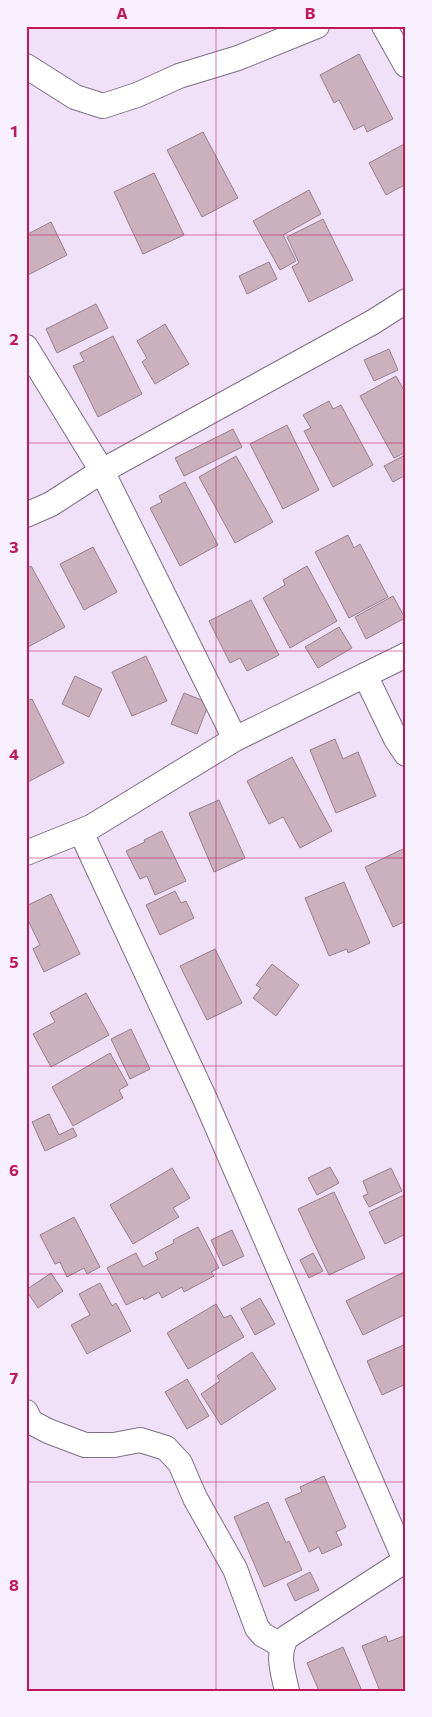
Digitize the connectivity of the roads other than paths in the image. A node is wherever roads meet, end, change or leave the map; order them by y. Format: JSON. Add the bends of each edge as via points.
{"nodes":[{"id":1,"x":317,"y":26,"type":"edge"},
{"id":2,"x":384,"y":26,"type":"edge"},
{"id":3,"x":406,"y":65,"type":"edge"},
{"id":4,"x":26,"y":66,"type":"edge"},
{"id":5,"x":406,"y":300,"type":"edge"},
{"id":6,"x":26,"y":347,"type":"edge"},
{"id":7,"x":102,"y":471,"type":"junction"},
{"id":8,"x":26,"y":515,"type":"edge"},
{"id":9,"x":406,"y":655,"type":"edge"},
{"id":10,"x":365,"y":675,"type":"junction"},
{"id":11,"x":235,"y":739,"type":"junction"},
{"id":12,"x":406,"y":754,"type":"edge"},
{"id":13,"x":81,"y":832,"type":"junction"},
{"id":14,"x":26,"y":853,"type":"edge"},
{"id":15,"x":26,"y":1412,"type":"edge"},
{"id":16,"x":405,"y":1560,"type":"edge"},
{"id":17,"x":281,"y":1645,"type":"junction"},
{"id":18,"x":287,"y":1691,"type":"edge"}],
"edges":[{"from":1,"to":4,"type":"street","via":[[103,106],[75,97]]},
{"from":2,"to":3,"type":"street"},
{"from":5,"to":7,"type":"street","via":[[373,322]]},
{"from":6,"to":7,"type":"street"},
{"from":7,"to":8,"type":"street","via":[[51,504]]},
{"from":7,"to":11,"type":"street"},
{"from":9,"to":10,"type":"street"},
{"from":10,"to":11,"type":"street"},
{"from":10,"to":12,"type":"street"},
{"from":11,"to":13,"type":"street"},
{"from":13,"to":14,"type":"street"},
{"from":13,"to":16,"type":"street","via":[[205,1099]]},
{"from":15,"to":17,"type":"street","via":[[31,1422],[85,1445],[114,1445],[140,1440],[166,1448],[180,1463],[195,1498],[235,1569],[257,1628]]},
{"from":16,"to":17,"type":"street","via":[[287,1637]]},
{"from":17,"to":18,"type":"street"}]}
